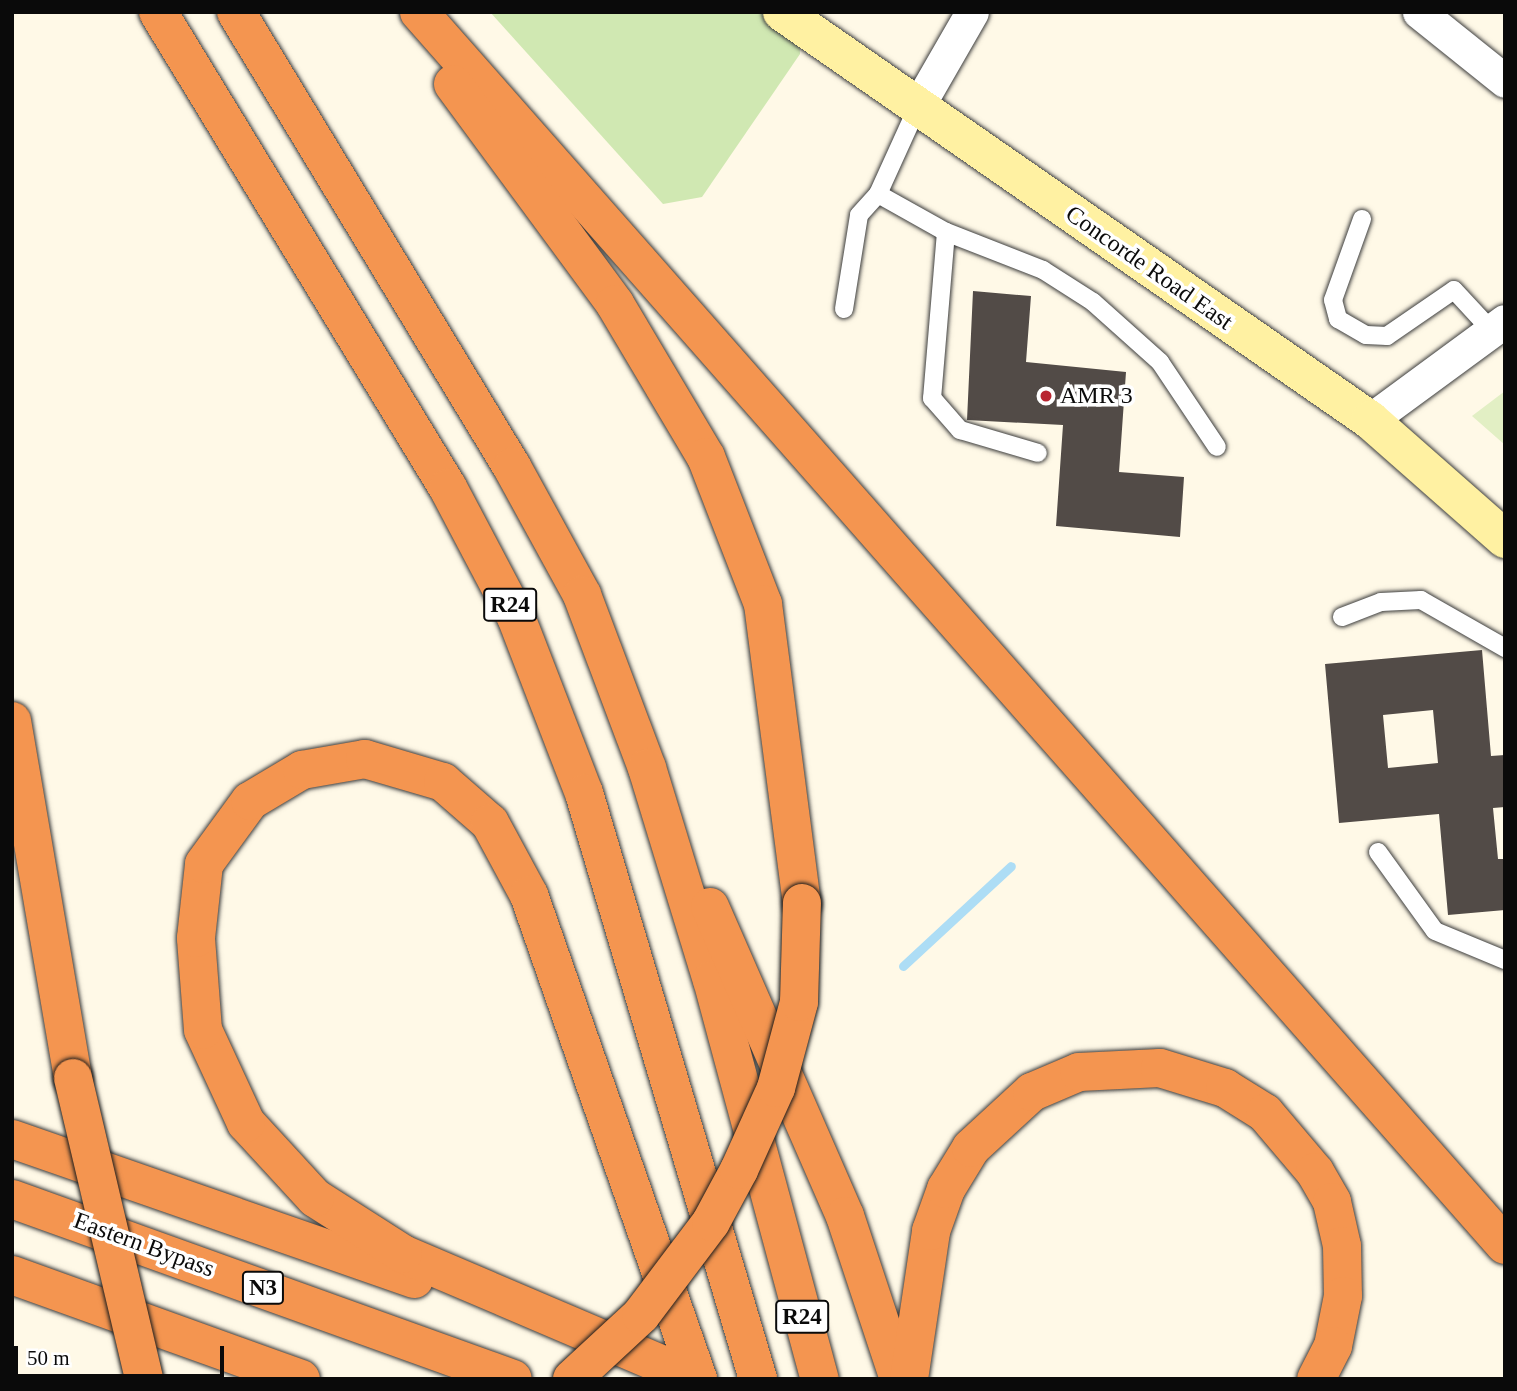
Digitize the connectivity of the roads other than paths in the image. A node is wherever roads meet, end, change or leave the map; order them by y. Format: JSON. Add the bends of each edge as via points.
{"nodes":[{"id":1,"x":158,"y":12,"type":"edge"},
{"id":2,"x":236,"y":12,"type":"edge"},
{"id":3,"x":400,"y":12,"type":"edge"},
{"id":4,"x":419,"y":12,"type":"edge"},
{"id":5,"x":782,"y":12,"type":"edge"},
{"id":6,"x":972,"y":12,"type":"edge"},
{"id":7,"x":1419,"y":12,"type":"edge"},
{"id":8,"x":1505,"y":81,"type":"edge"},
{"id":9,"x":918,"y":106,"type":"junction"},
{"id":10,"x":878,"y":194,"type":"junction"},
{"id":11,"x":1362,"y":219,"type":"dead end"},
{"id":12,"x":946,"y":232,"type":"junction"},
{"id":13,"x":844,"y":309,"type":"dead end"},
{"id":14,"x":1498,"y":326,"type":"edge"},
{"id":15,"x":1370,"y":420,"type":"junction"},
{"id":16,"x":1217,"y":447,"type":"dead end"},
{"id":17,"x":1038,"y":453,"type":"dead end"},
{"id":18,"x":1505,"y":539,"type":"edge"},
{"id":19,"x":1342,"y":617,"type":"dead end"},
{"id":20,"x":1505,"y":648,"type":"edge"},
{"id":21,"x":12,"y":721,"type":"edge"},
{"id":22,"x":647,"y":768,"type":"junction"},
{"id":23,"x":1378,"y":852,"type":"dead end"},
{"id":24,"x":1505,"y":960,"type":"edge"},
{"id":25,"x":12,"y":1139,"type":"edge"},
{"id":26,"x":12,"y":1199,"type":"edge"},
{"id":27,"x":1505,"y":1245,"type":"edge"},
{"id":28,"x":12,"y":1275,"type":"edge"},
{"id":29,"x":896,"y":1331,"type":"junction"},
{"id":30,"x":686,"y":1374,"type":"edge"},
{"id":31,"x":144,"y":1379,"type":"edge"},
{"id":32,"x":301,"y":1379,"type":"edge"},
{"id":33,"x":513,"y":1379,"type":"edge"},
{"id":34,"x":572,"y":1379,"type":"edge"},
{"id":35,"x":758,"y":1379,"type":"edge"},
{"id":36,"x":820,"y":1379,"type":"edge"},
{"id":37,"x":899,"y":1379,"type":"edge"},
{"id":38,"x":909,"y":1379,"type":"edge"},
{"id":39,"x":1316,"y":1379,"type":"edge"}],
"edges":[{"from":1,"to":35,"type":"highway","number":"R24","via":[[448,488],[516,617],[584,793]]},
{"from":2,"to":22,"type":"highway","number":"R24","via":[[512,467],[582,596]]},
{"from":3,"to":34,"type":"highway","bridge":true,"via":[[615,304],[706,457],[763,604],[802,903],[799,1002],[776,1088],[739,1170],[711,1222],[641,1315]]},
{"from":4,"to":27,"type":"highway"},
{"from":5,"to":9,"type":"main road","name":"Concorde Road East"},
{"from":6,"to":9,"type":"street"},
{"from":7,"to":8,"type":"street"},
{"from":9,"to":10,"type":"lane"},
{"from":9,"to":15,"type":"main road","name":"Concorde Road East"},
{"from":10,"to":12,"type":"lane"},
{"from":10,"to":13,"type":"lane","via":[[859,215]]},
{"from":11,"to":14,"type":"lane","via":[[1333,300],[1338,319],[1366,335],[1387,336],[1454,290]]},
{"from":12,"to":16,"type":"lane","via":[[1043,270],[1093,302],[1160,362]]},
{"from":12,"to":17,"type":"lane","via":[[932,398],[960,430]]},
{"from":14,"to":15,"type":"street"},
{"from":15,"to":18,"type":"main road","name":"Concorde Road East"},
{"from":19,"to":20,"type":"lane","via":[[1381,602],[1421,600],[1464,619]]},
{"from":21,"to":31,"type":"highway","bridge":true,"via":[[73,1078]]},
{"from":22,"to":29,"type":"highway"},
{"from":22,"to":36,"type":"highway","number":"R24"},
{"from":23,"to":24,"type":"lane","via":[[1435,931]]},
{"from":25,"to":30,"type":"highway"},
{"from":26,"to":33,"type":"highway","name":"Eastern Bypass","number":"N3"},
{"from":28,"to":32,"type":"highway"},
{"from":29,"to":37,"type":"highway"},
{"from":29,"to":38,"type":"highway"},
{"from":29,"to":39,"type":"highway","via":[[920,1276],[946,1189],[997,1118],[1032,1092],[1079,1072],[1160,1068],[1224,1088],[1265,1114],[1315,1172],[1332,1202],[1342,1246],[1343,1296],[1333,1346]]},
{"from":30,"to":30,"type":"highway","via":[[403,1254],[314,1198],[246,1123],[203,1030],[197,938],[204,864],[250,802],[302,770],[365,759],[443,782],[489,823],[530,894],[664,1281]]}]}
